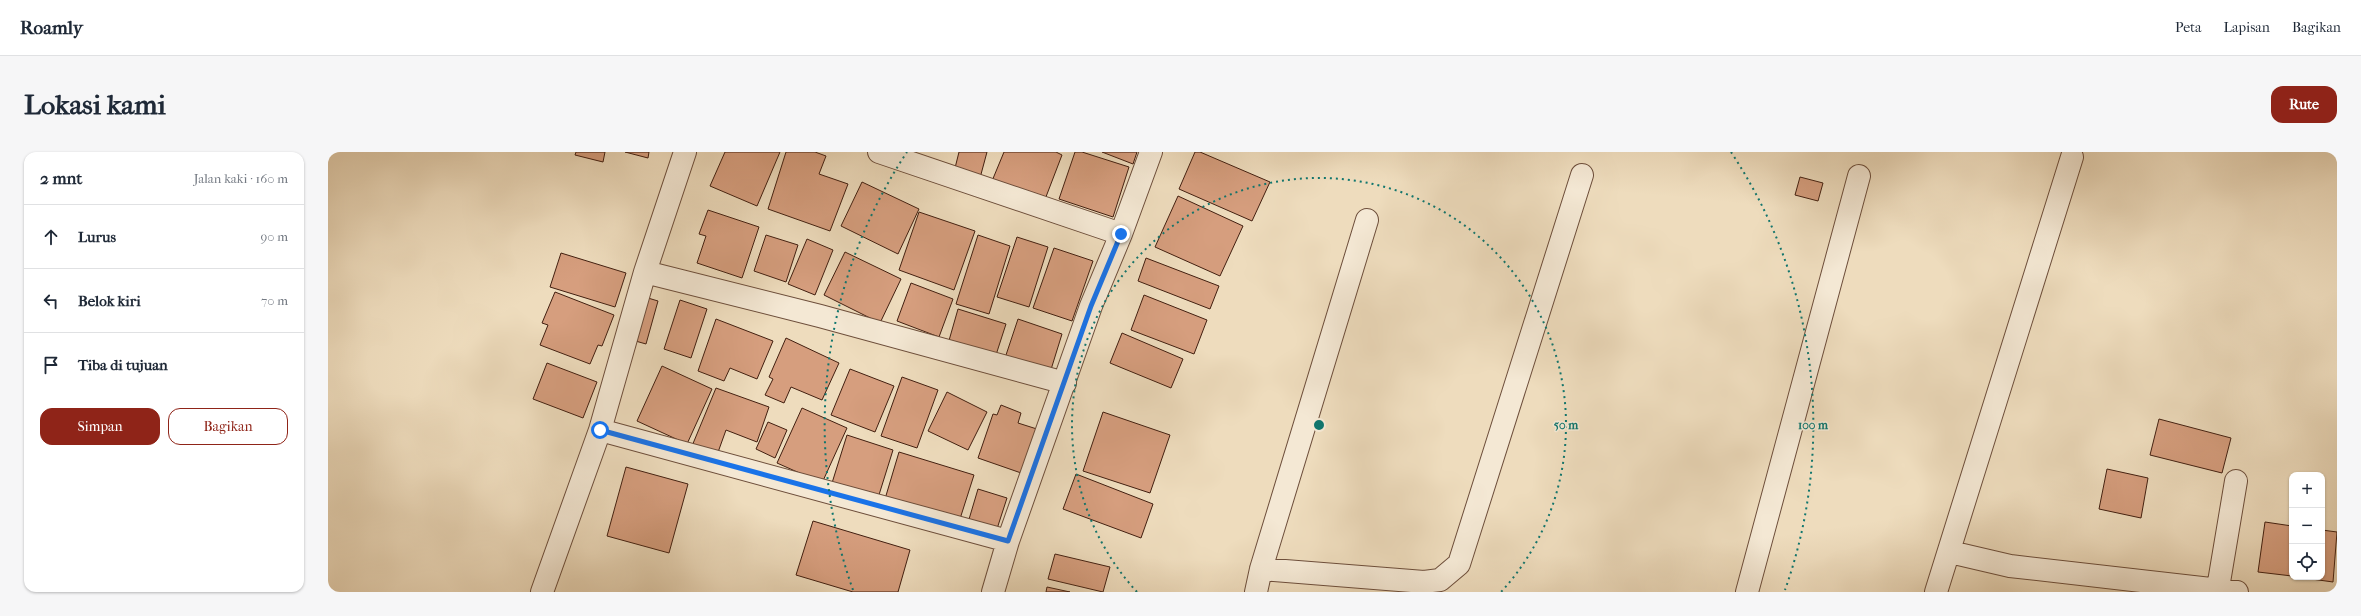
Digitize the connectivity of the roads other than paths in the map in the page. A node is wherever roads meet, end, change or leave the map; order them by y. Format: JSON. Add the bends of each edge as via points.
{"nodes":[{"id":1,"x":685,"y":152,"type":"edge"},
{"id":2,"x":879,"y":152,"type":"edge"},
{"id":3,"x":1151,"y":152,"type":"edge"},
{"id":4,"x":2072,"y":157,"type":"dead end"},
{"id":5,"x":1582,"y":175,"type":"dead end"},
{"id":6,"x":1860,"y":176,"type":"dead end"},
{"id":7,"x":1368,"y":220,"type":"dead end"},
{"id":8,"x":1121,"y":234,"type":"junction"},
{"id":9,"x":645,"y":272,"type":"junction"},
{"id":10,"x":1065,"y":383,"type":"junction"},
{"id":11,"x":600,"y":430,"type":"junction"},
{"id":12,"x":2236,"y":481,"type":"dead end"},
{"id":13,"x":1008,"y":541,"type":"junction"},
{"id":14,"x":1950,"y":552,"type":"junction"},
{"id":15,"x":1261,"y":569,"type":"junction"},
{"id":16,"x":2228,"y":590,"type":"edge"},
{"id":17,"x":542,"y":592,"type":"edge"},
{"id":18,"x":992,"y":592,"type":"edge"},
{"id":19,"x":1256,"y":592,"type":"edge"},
{"id":20,"x":1747,"y":592,"type":"edge"},
{"id":21,"x":1936,"y":592,"type":"edge"}],
"edges":[{"from":1,"to":9,"type":"street"},
{"from":2,"to":8,"type":"street"},
{"from":3,"to":8,"type":"street"},
{"from":4,"to":14,"type":"street"},
{"from":5,"to":15,"type":"street","via":[[1459,564],[1440,580],[1424,582]]},
{"from":6,"to":20,"type":"street"},
{"from":7,"to":15,"type":"street"},
{"from":8,"to":10,"type":"street","via":[[1091,306]]},
{"from":9,"to":10,"type":"street","via":[[820,316]]},
{"from":9,"to":11,"type":"street"},
{"from":10,"to":13,"type":"street"},
{"from":11,"to":13,"type":"street"},
{"from":11,"to":17,"type":"street"},
{"from":12,"to":16,"type":"street"},
{"from":13,"to":18,"type":"street"},
{"from":14,"to":16,"type":"street","via":[[2010,566],[2100,578]]},
{"from":14,"to":21,"type":"street"},
{"from":15,"to":19,"type":"street"}]}
